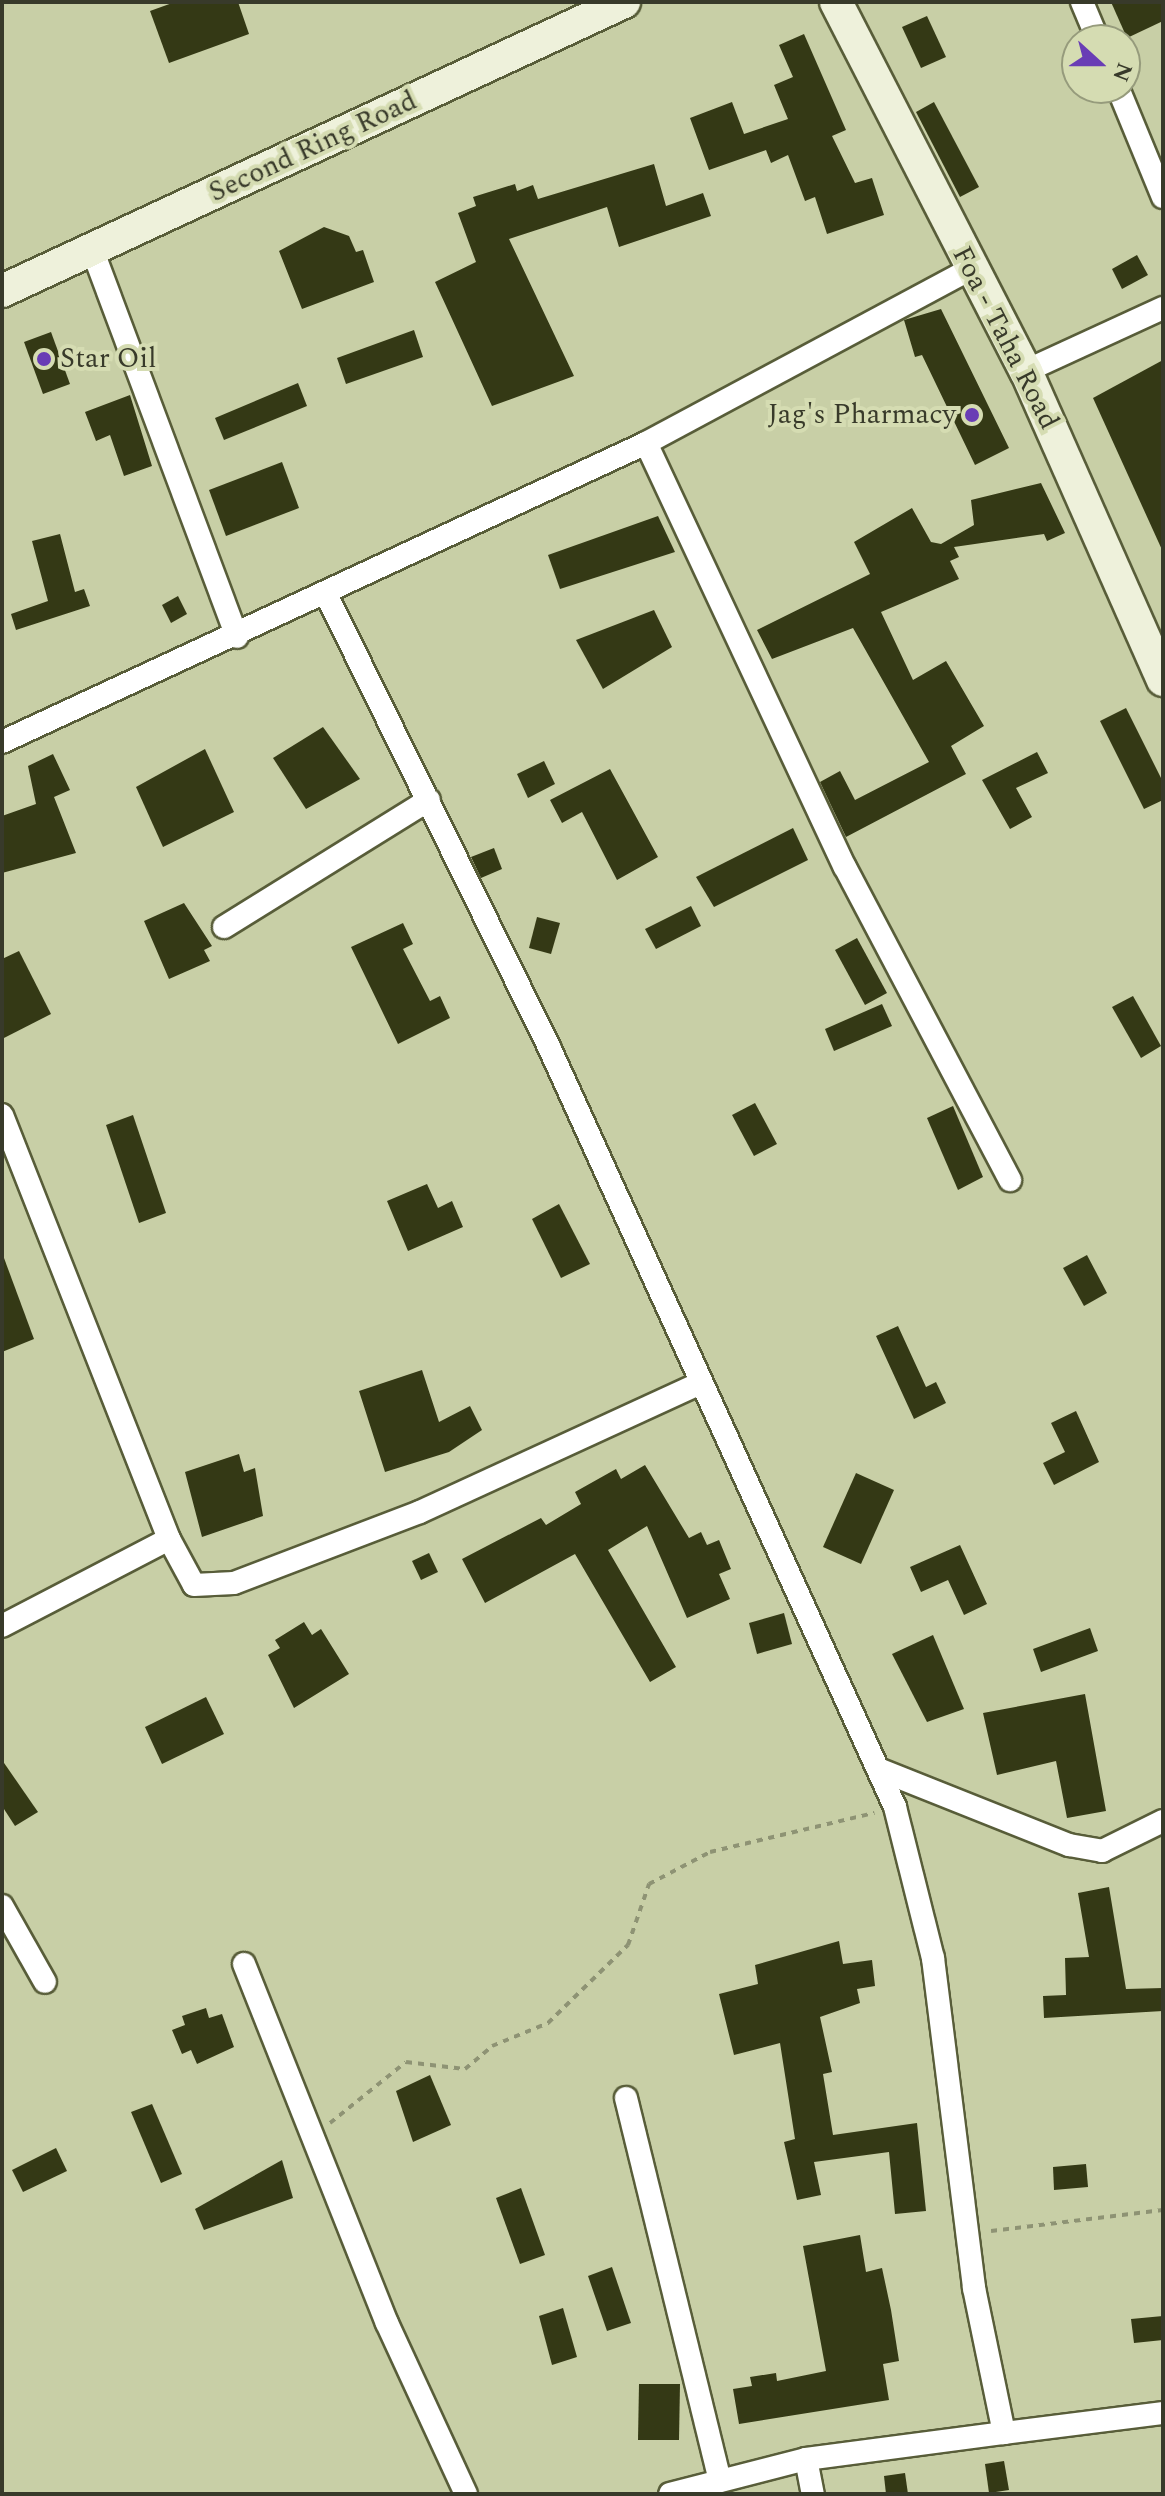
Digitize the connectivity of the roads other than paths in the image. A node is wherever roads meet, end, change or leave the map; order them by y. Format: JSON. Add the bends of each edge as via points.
{"nodes":[{"id":1,"x":624,"y":2,"type":"edge"},
{"id":2,"x":836,"y":2,"type":"edge"},
{"id":3,"x":1082,"y":2,"type":"edge"},
{"id":4,"x":1091,"y":24,"type":"edge"},
{"id":5,"x":1125,"y":104,"type":"edge"},
{"id":6,"x":1163,"y":197,"type":"edge"},
{"id":7,"x":92,"y":249,"type":"junction"},
{"id":8,"x":970,"y":269,"type":"junction"},
{"id":9,"x":2,"y":291,"type":"edge"},
{"id":10,"x":1163,"y":308,"type":"edge"},
{"id":11,"x":1026,"y":371,"type":"junction"},
{"id":12,"x":646,"y":443,"type":"junction"},
{"id":13,"x":327,"y":596,"type":"junction"},
{"id":14,"x":237,"y":637,"type":"junction"},
{"id":15,"x":1163,"y":680,"type":"edge"},
{"id":16,"x":2,"y":742,"type":"edge"},
{"id":17,"x":429,"y":800,"type":"junction"},
{"id":18,"x":224,"y":927,"type":"dead end"},
{"id":19,"x":2,"y":1115,"type":"edge"},
{"id":20,"x":1010,"y":1180,"type":"dead end"},
{"id":21,"x":700,"y":1383,"type":"junction"},
{"id":22,"x":169,"y":1539,"type":"junction"},
{"id":23,"x":2,"y":1626,"type":"edge"},
{"id":24,"x":878,"y":1769,"type":"junction"},
{"id":25,"x":1163,"y":1821,"type":"edge"},
{"id":26,"x":2,"y":1906,"type":"edge"},
{"id":27,"x":244,"y":1964,"type":"dead end"},
{"id":28,"x":45,"y":1982,"type":"dead end"},
{"id":29,"x":626,"y":2098,"type":"dead end"},
{"id":30,"x":1163,"y":2413,"type":"edge"},
{"id":31,"x":1004,"y":2433,"type":"junction"},
{"id":32,"x":806,"y":2459,"type":"junction"},
{"id":33,"x":720,"y":2481,"type":"junction"},
{"id":34,"x":466,"y":2494,"type":"edge"},
{"id":35,"x":670,"y":2494,"type":"edge"},
{"id":36,"x":813,"y":2494,"type":"edge"}],
"edges":[{"from":1,"to":7,"type":"street","name":"Second Ring Road"},
{"from":2,"to":8,"type":"street","name":"Foa - Taha Road"},
{"from":3,"to":4,"type":"street"},
{"from":5,"to":6,"type":"street"},
{"from":7,"to":9,"type":"street","name":"Second Ring Road"},
{"from":7,"to":14,"type":"street"},
{"from":8,"to":11,"type":"street","name":"Foa - Taha Road"},
{"from":8,"to":12,"type":"street"},
{"from":10,"to":11,"type":"street"},
{"from":11,"to":15,"type":"street","name":"Foa - Taha Road"},
{"from":12,"to":13,"type":"street"},
{"from":12,"to":20,"type":"street","via":[[845,867]]},
{"from":13,"to":14,"type":"street"},
{"from":13,"to":17,"type":"street"},
{"from":14,"to":16,"type":"street"},
{"from":17,"to":18,"type":"street"},
{"from":17,"to":21,"type":"street"},
{"from":19,"to":22,"type":"street"},
{"from":21,"to":22,"type":"street","via":[[420,1512],[224,1586],[194,1585]]},
{"from":21,"to":24,"type":"street"},
{"from":22,"to":23,"type":"street"},
{"from":24,"to":25,"type":"street","via":[[1069,1845],[1102,1851]]},
{"from":24,"to":31,"type":"street","via":[[895,1807],[933,1958],[966,2234]]},
{"from":26,"to":28,"type":"street"},
{"from":27,"to":34,"type":"street","via":[[432,2430]]},
{"from":29,"to":33,"type":"street"},
{"from":30,"to":31,"type":"street"},
{"from":31,"to":32,"type":"street"},
{"from":32,"to":33,"type":"street"},
{"from":32,"to":36,"type":"street"},
{"from":33,"to":35,"type":"street"}]}
